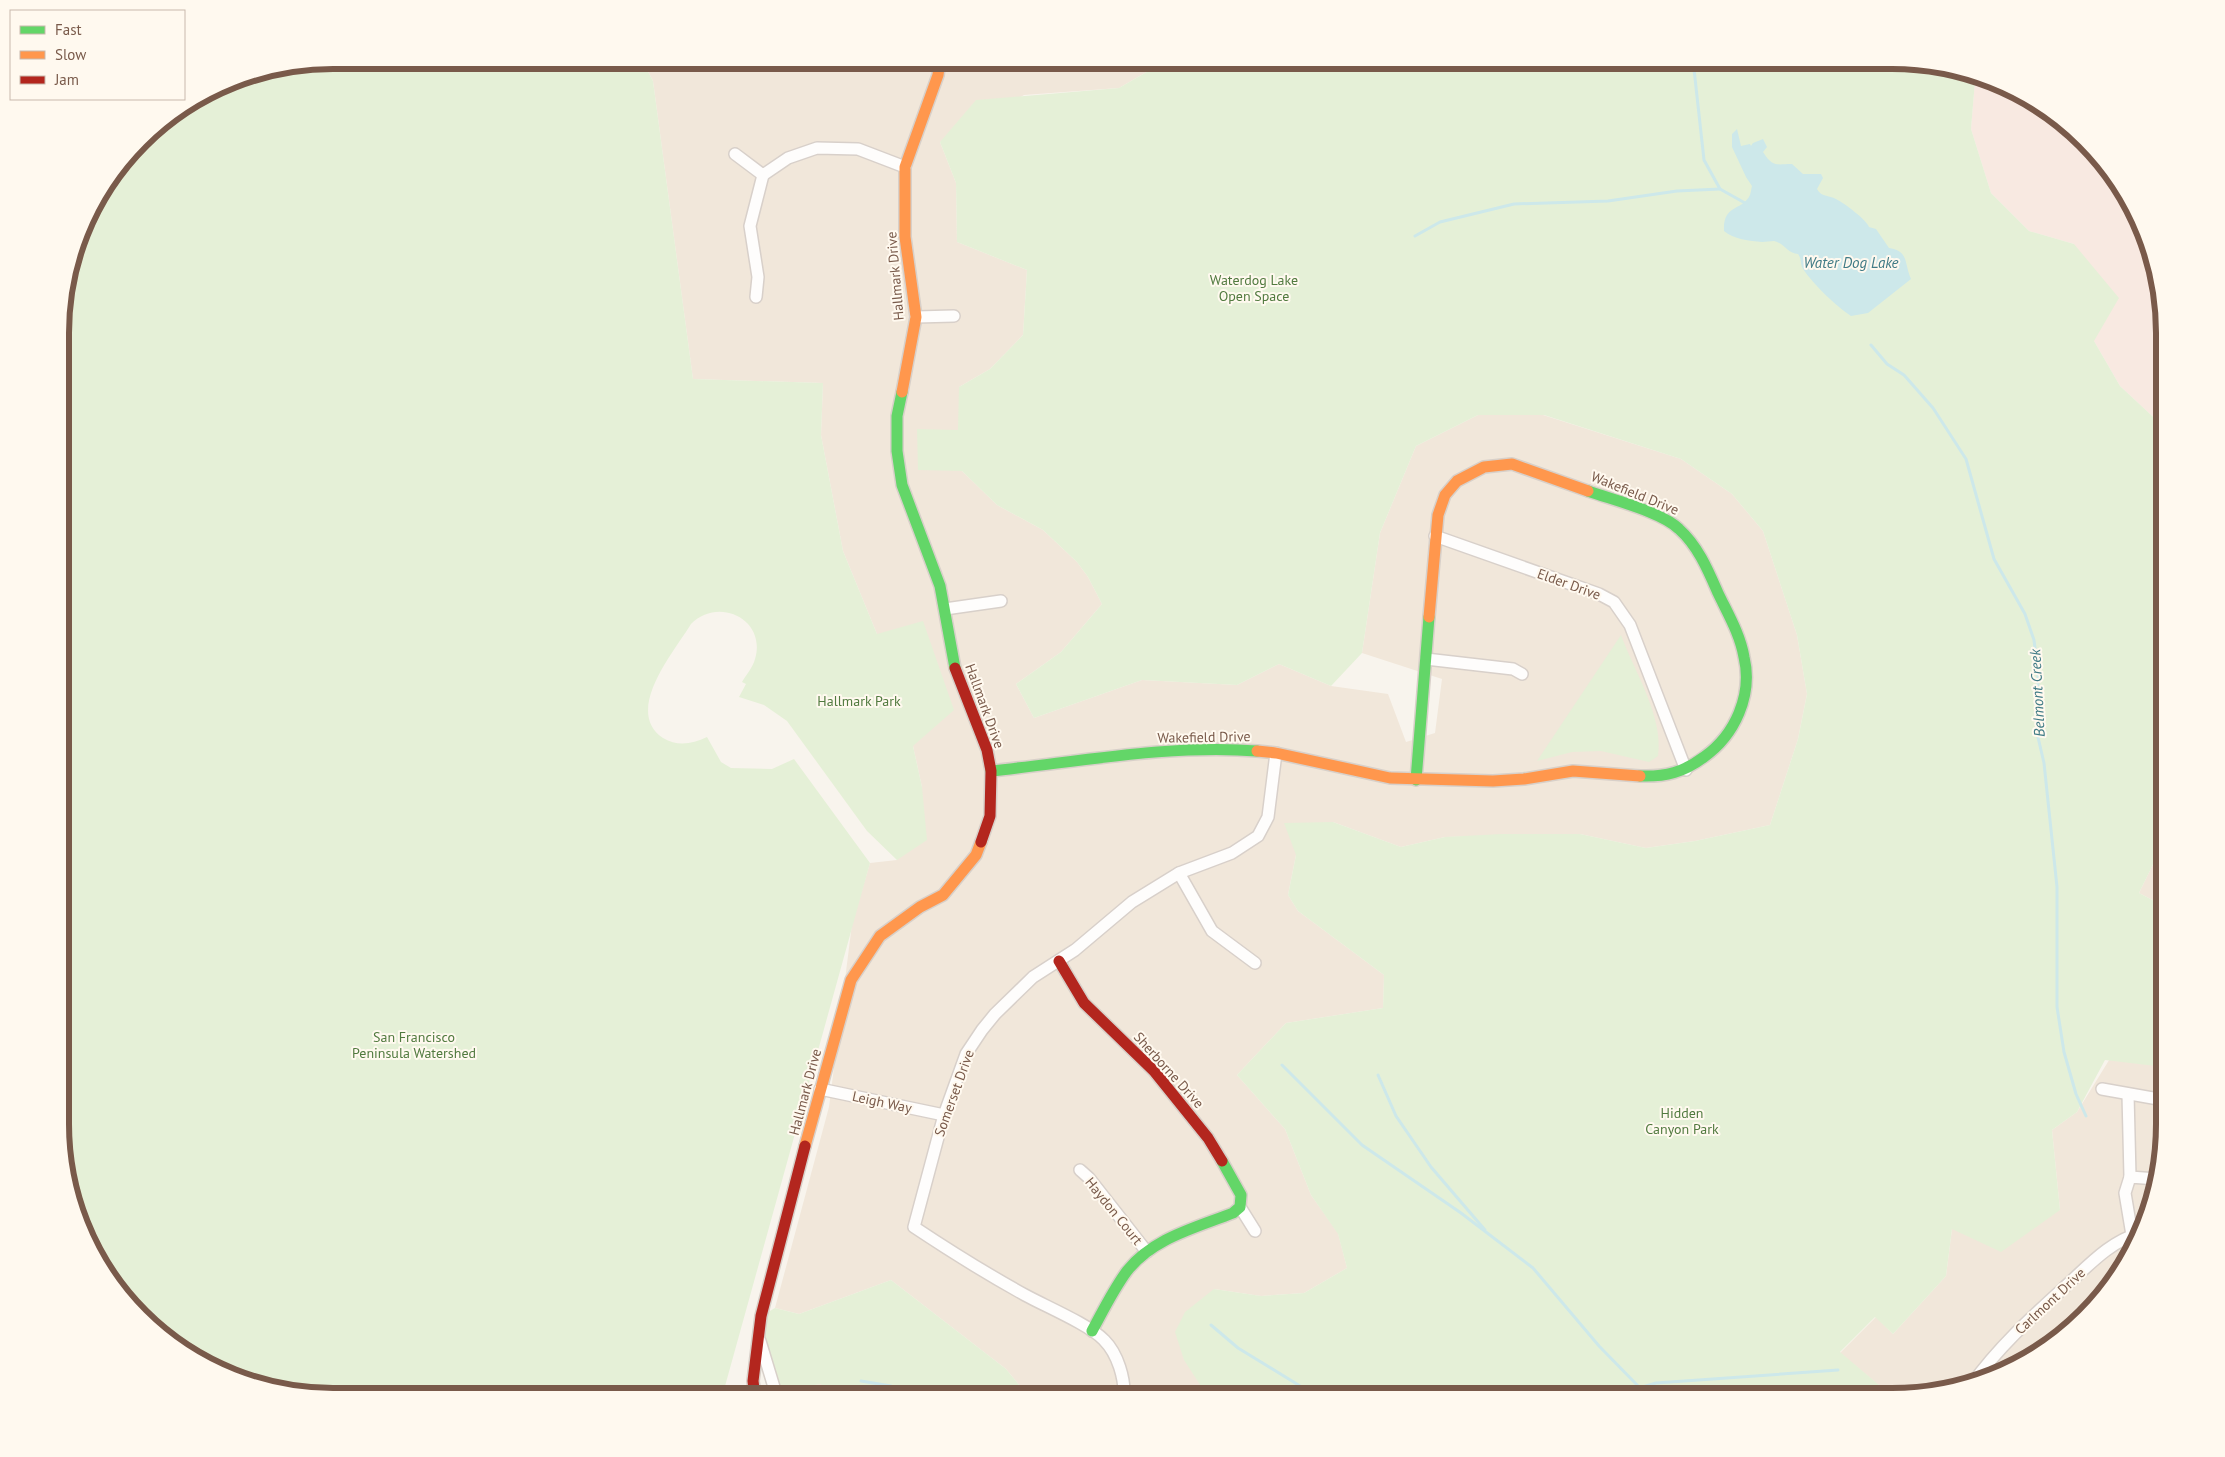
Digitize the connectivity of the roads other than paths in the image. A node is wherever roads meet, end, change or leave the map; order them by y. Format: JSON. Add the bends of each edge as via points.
{"nodes":[{"id":1,"x":939,"y":69,"type":"edge"},
{"id":2,"x":735,"y":154,"type":"dead end"},
{"id":3,"x":905,"y":166,"type":"junction"},
{"id":4,"x":763,"y":175,"type":"junction"},
{"id":5,"x":756,"y":297,"type":"dead end"},
{"id":6,"x":954,"y":316,"type":"dead end"},
{"id":7,"x":916,"y":317,"type":"junction"},
{"id":8,"x":1435,"y":536,"type":"junction"},
{"id":9,"x":1001,"y":601,"type":"dead end"},
{"id":10,"x":945,"y":609,"type":"junction"},
{"id":11,"x":1426,"y":659,"type":"junction"},
{"id":12,"x":1522,"y":674,"type":"dead end"},
{"id":13,"x":1276,"y":752,"type":"junction"},
{"id":14,"x":1686,"y":770,"type":"junction"},
{"id":15,"x":991,"y":771,"type":"junction"},
{"id":16,"x":1416,"y":780,"type":"junction"},
{"id":17,"x":1179,"y":873,"type":"junction"},
{"id":18,"x":1059,"y":961,"type":"junction"},
{"id":19,"x":1255,"y":963,"type":"dead end"},
{"id":20,"x":820,"y":1089,"type":"junction"},
{"id":21,"x":2102,"y":1089,"type":"dead end"},
{"id":22,"x":2128,"y":1094,"type":"junction"},
{"id":23,"x":2156,"y":1099,"type":"edge"},
{"id":24,"x":944,"y":1115,"type":"junction"},
{"id":25,"x":1080,"y":1170,"type":"dead end"},
{"id":26,"x":2130,"y":1177,"type":"junction"},
{"id":27,"x":2150,"y":1179,"type":"edge"},
{"id":28,"x":1240,"y":1207,"type":"junction"},
{"id":29,"x":2135,"y":1228,"type":"edge"},
{"id":30,"x":1255,"y":1231,"type":"dead end"},
{"id":31,"x":2131,"y":1237,"type":"edge"},
{"id":32,"x":1147,"y":1252,"type":"junction"},
{"id":33,"x":1092,"y":1331,"type":"junction"},
{"id":34,"x":759,"y":1339,"type":"junction"},
{"id":35,"x":1980,"y":1373,"type":"edge"},
{"id":36,"x":754,"y":1388,"type":"edge"},
{"id":37,"x":775,"y":1388,"type":"edge"},
{"id":38,"x":1125,"y":1388,"type":"edge"}],
"edges":[{"from":1,"to":3,"type":"street","name":"Hallmark Drive"},
{"from":2,"to":4,"type":"street"},
{"from":3,"to":4,"type":"street","via":[[858,149],[817,148],[788,158]]},
{"from":3,"to":7,"type":"street","name":"Hallmark Drive","via":[[905,237]]},
{"from":4,"to":5,"type":"street","via":[[750,226],[758,277]]},
{"from":6,"to":7,"type":"street"},
{"from":7,"to":10,"type":"street","name":"Hallmark Drive","via":[[896,416],[897,451],[902,485],[940,586]]},
{"from":8,"to":11,"type":"street","name":"Wakefield Drive"},
{"from":8,"to":14,"type":"street","name":"Elder Drive","via":[[1614,602],[1630,624]]},
{"from":8,"to":14,"type":"street","name":"Wakefield Drive","via":[[1445,495],[1455,483],[1481,468],[1503,463],[1523,466],[1669,520],[1682,530],[1701,555],[1746,665],[1743,705],[1728,735],[1708,756]]},
{"from":9,"to":10,"type":"street"},
{"from":10,"to":15,"type":"street","name":"Hallmark Drive","via":[[956,675],[987,750]]},
{"from":11,"to":12,"type":"street","via":[[1513,669]]},
{"from":11,"to":16,"type":"street","name":"Wakefield Drive"},
{"from":13,"to":15,"type":"street","name":"Wakefield Drive","via":[[1228,749],[1175,751]]},
{"from":13,"to":16,"type":"street","name":"Wakefield Drive","via":[[1390,778]]},
{"from":13,"to":17,"type":"street","name":"Somerset Drive","via":[[1268,817],[1258,836],[1232,853]]},
{"from":14,"to":16,"type":"street","name":"Wakefield Drive","via":[[1660,778],[1573,771],[1524,779]]},
{"from":15,"to":20,"type":"street","name":"Hallmark Drive","via":[[990,816],[976,855],[943,895],[880,936],[851,980]]},
{"from":17,"to":18,"type":"street","name":"Somerset Drive","via":[[1132,902]]},
{"from":17,"to":19,"type":"street","via":[[1212,931]]},
{"from":18,"to":24,"type":"street","name":"Somerset Drive","via":[[1033,977],[982,1030],[966,1054]]},
{"from":18,"to":28,"type":"street","name":"Sherborne Drive","via":[[1084,1003],[1154,1071],[1208,1138],[1235,1181],[1241,1195]]},
{"from":20,"to":24,"type":"street","name":"Leigh Way"},
{"from":20,"to":34,"type":"street","name":"Hallmark Drive","via":[[762,1316]]},
{"from":21,"to":22,"type":"street"},
{"from":22,"to":23,"type":"street"},
{"from":22,"to":26,"type":"street"},
{"from":24,"to":33,"type":"street","name":"Somerset Drive","via":[[914,1227],[1015,1289]]},
{"from":25,"to":32,"type":"street","name":"Haydon Court"},
{"from":26,"to":27,"type":"street"},
{"from":26,"to":29,"type":"street","via":[[2125,1193]]},
{"from":28,"to":30,"type":"street","name":"Sherborne Drive"},
{"from":28,"to":32,"type":"street","via":[[1233,1213],[1168,1239]]},
{"from":31,"to":35,"type":"street","name":"Carlmont Drive","via":[[2102,1253],[2045,1305]]},
{"from":32,"to":33,"type":"street","via":[[1118,1284]]},
{"from":33,"to":38,"type":"street","via":[[1105,1341],[1115,1357]]},
{"from":34,"to":36,"type":"street","name":"Hallmark Drive"},
{"from":34,"to":37,"type":"street","name":"Hallmark Drive"}]}
